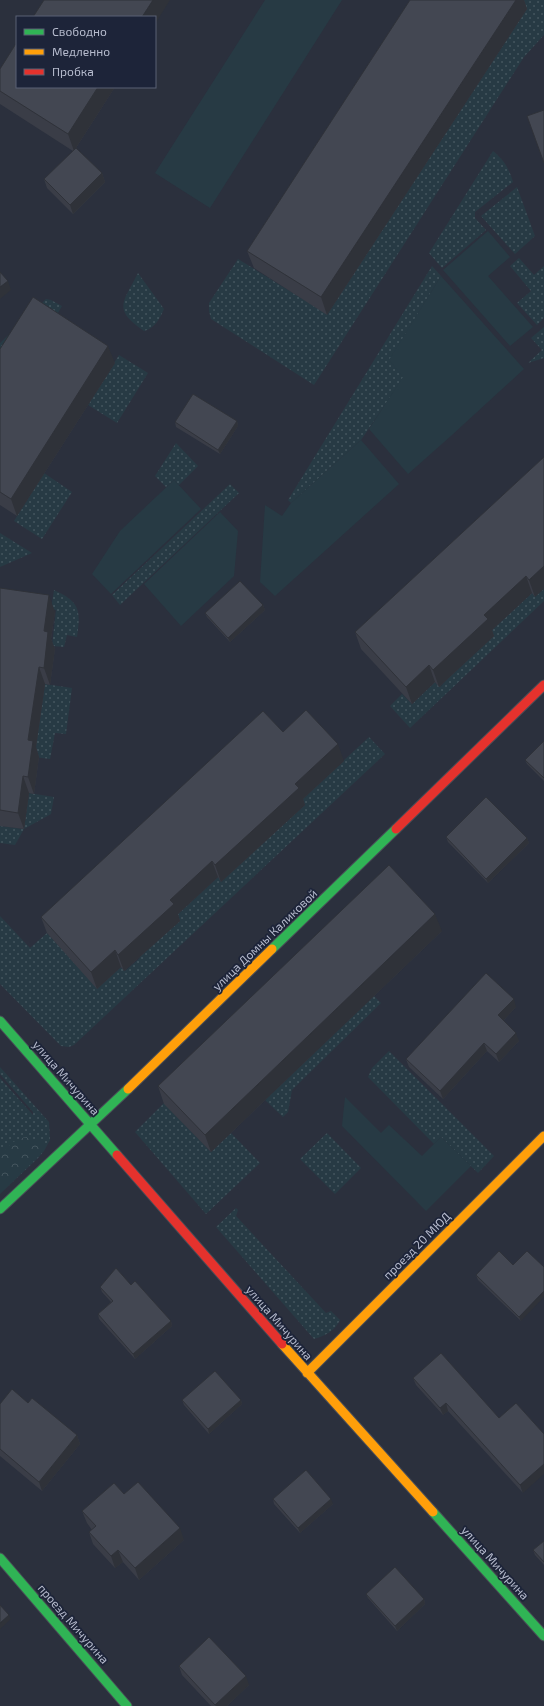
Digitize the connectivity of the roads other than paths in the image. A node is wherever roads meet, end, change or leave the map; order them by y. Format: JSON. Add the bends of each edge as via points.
{"nodes":[{"id":1,"x":544,"y":685,"type":"edge"},
{"id":2,"x":0,"y":1021,"type":"edge"},
{"id":3,"x":91,"y":1125,"type":"junction"},
{"id":4,"x":544,"y":1136,"type":"edge"},
{"id":5,"x":0,"y":1209,"type":"edge"},
{"id":6,"x":307,"y":1373,"type":"junction"},
{"id":7,"x":0,"y":1558,"type":"edge"},
{"id":8,"x":544,"y":1636,"type":"edge"},
{"id":9,"x":127,"y":1706,"type":"edge"}],
"edges":[{"from":1,"to":3,"type":"street","name":"улица Домны Каликовой"},
{"from":2,"to":3,"type":"street","name":"улица Мичурина"},
{"from":3,"to":5,"type":"street","name":"улица Домны Каликовой"},
{"from":3,"to":6,"type":"street","name":"улица Мичурина"},
{"from":4,"to":6,"type":"street","name":"проезд 20 МЮД"},
{"from":6,"to":8,"type":"street","name":"улица Мичурина"},
{"from":7,"to":9,"type":"street","name":"проезд Мичурина"}]}
